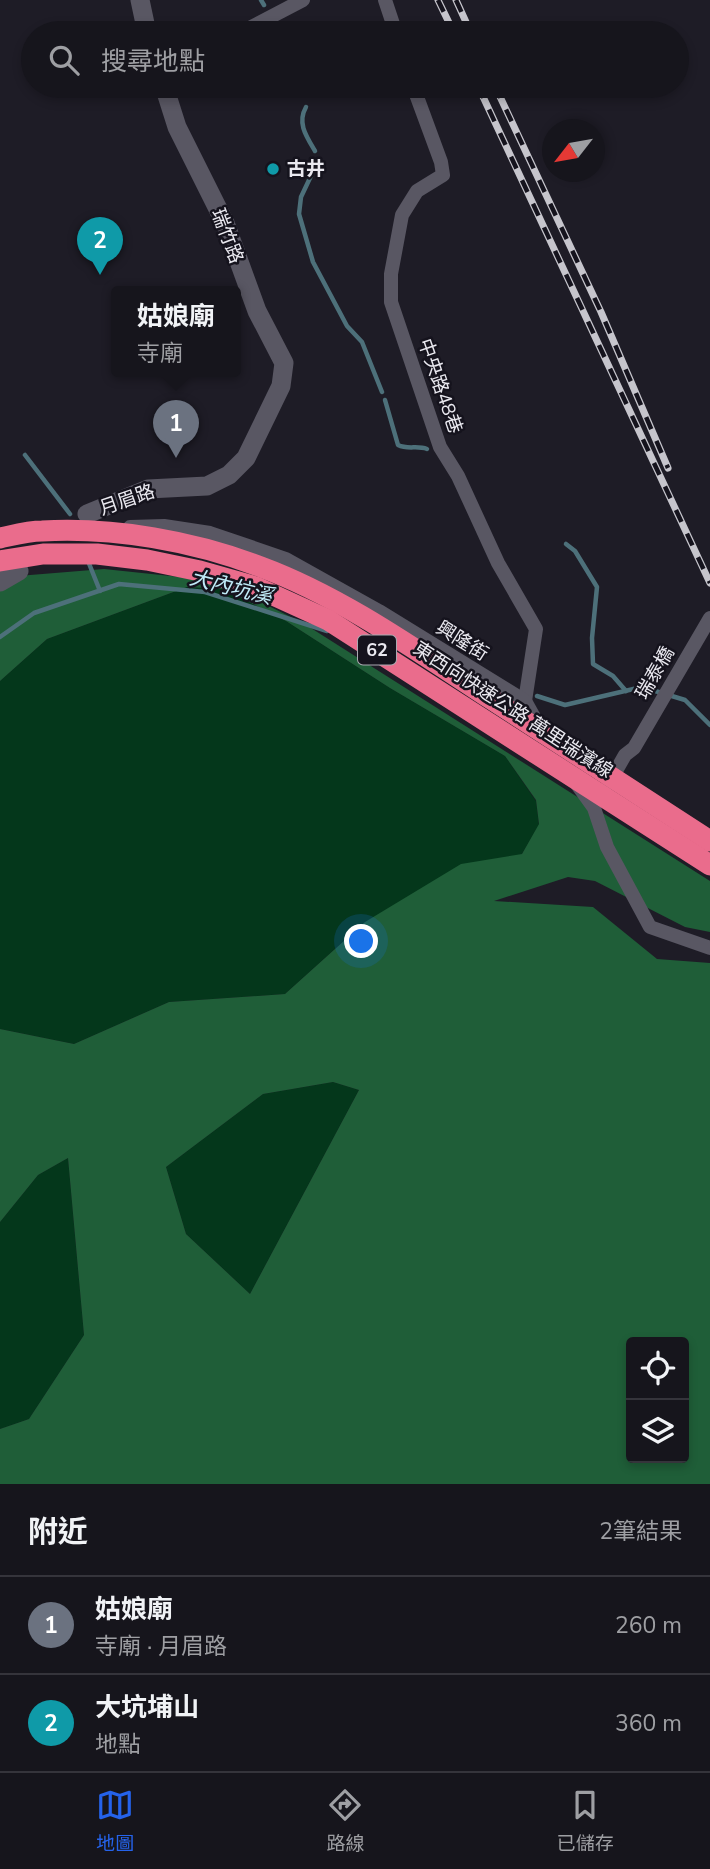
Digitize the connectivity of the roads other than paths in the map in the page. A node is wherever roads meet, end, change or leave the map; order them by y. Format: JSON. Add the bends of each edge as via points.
{"nodes":[{"id":1,"x":140,"y":0,"type":"edge"},
{"id":2,"x":303,"y":0,"type":"edge"},
{"id":3,"x":385,"y":0,"type":"edge"},
{"id":4,"x":144,"y":21,"type":"edge"},
{"id":5,"x":263,"y":21,"type":"edge"},
{"id":6,"x":392,"y":21,"type":"edge"},
{"id":7,"x":168,"y":98,"type":"edge"},
{"id":8,"x":418,"y":98,"type":"edge"},
{"id":9,"x":281,"y":386,"type":"joint"},
{"id":10,"x":81,"y":520,"type":"joint"},
{"id":11,"x":0,"y":538,"type":"edge"},
{"id":12,"x":10,"y":566,"type":"edge"},
{"id":13,"x":0,"y":582,"type":"edge"},
{"id":14,"x":710,"y":618,"type":"edge"},
{"id":15,"x":525,"y":701,"type":"junction"},
{"id":16,"x":630,"y":752,"type":"junction"},
{"id":17,"x":556,"y":754,"type":"junction"},
{"id":18,"x":594,"y":808,"type":"junction"},
{"id":19,"x":710,"y":841,"type":"edge"},
{"id":20,"x":710,"y":865,"type":"edge"},
{"id":21,"x":710,"y":948,"type":"edge"}],
"edges":[{"from":1,"to":4,"type":"street"},
{"from":2,"to":5,"type":"street"},
{"from":3,"to":6,"type":"street"},
{"from":7,"to":9,"type":"street","name":"瑞竹路","via":[[177,127],[225,223],[257,311],[284,363]]},
{"from":8,"to":15,"type":"street","name":"中央路48巷","via":[[443,176],[417,191],[402,215],[391,274],[391,302],[440,447],[536,629]]},
{"from":9,"to":10,"type":"street","name":"月眉路","via":[[246,458],[229,475],[207,485],[148,489]]},
{"from":10,"to":15,"type":"street","name":"興隆街","via":[[210,533],[286,559]]},
{"from":11,"to":19,"type":"highway","name":"東西向快速公路 萬里瑞濱線","number":"62","via":[[41,531],[148,537],[262,567],[337,603],[417,651]]},
{"from":12,"to":13,"type":"street"},
{"from":12,"to":20,"type":"highway","name":"東西向快速公路 萬里瑞濱線","number":"62","via":[[43,554],[109,555],[200,570],[256,587],[328,620]]},
{"from":14,"to":16,"type":"street","name":"瑞泰橋"},
{"from":15,"to":17,"type":"street","name":"興隆街"},
{"from":16,"to":17,"type":"street","via":[[605,765],[580,765]]},
{"from":16,"to":18,"type":"street","name":"瑞泰橋"},
{"from":17,"to":18,"type":"street","name":"興隆街"},
{"from":18,"to":21,"type":"street","name":"興隆街","via":[[607,847],[650,927]]}]}
